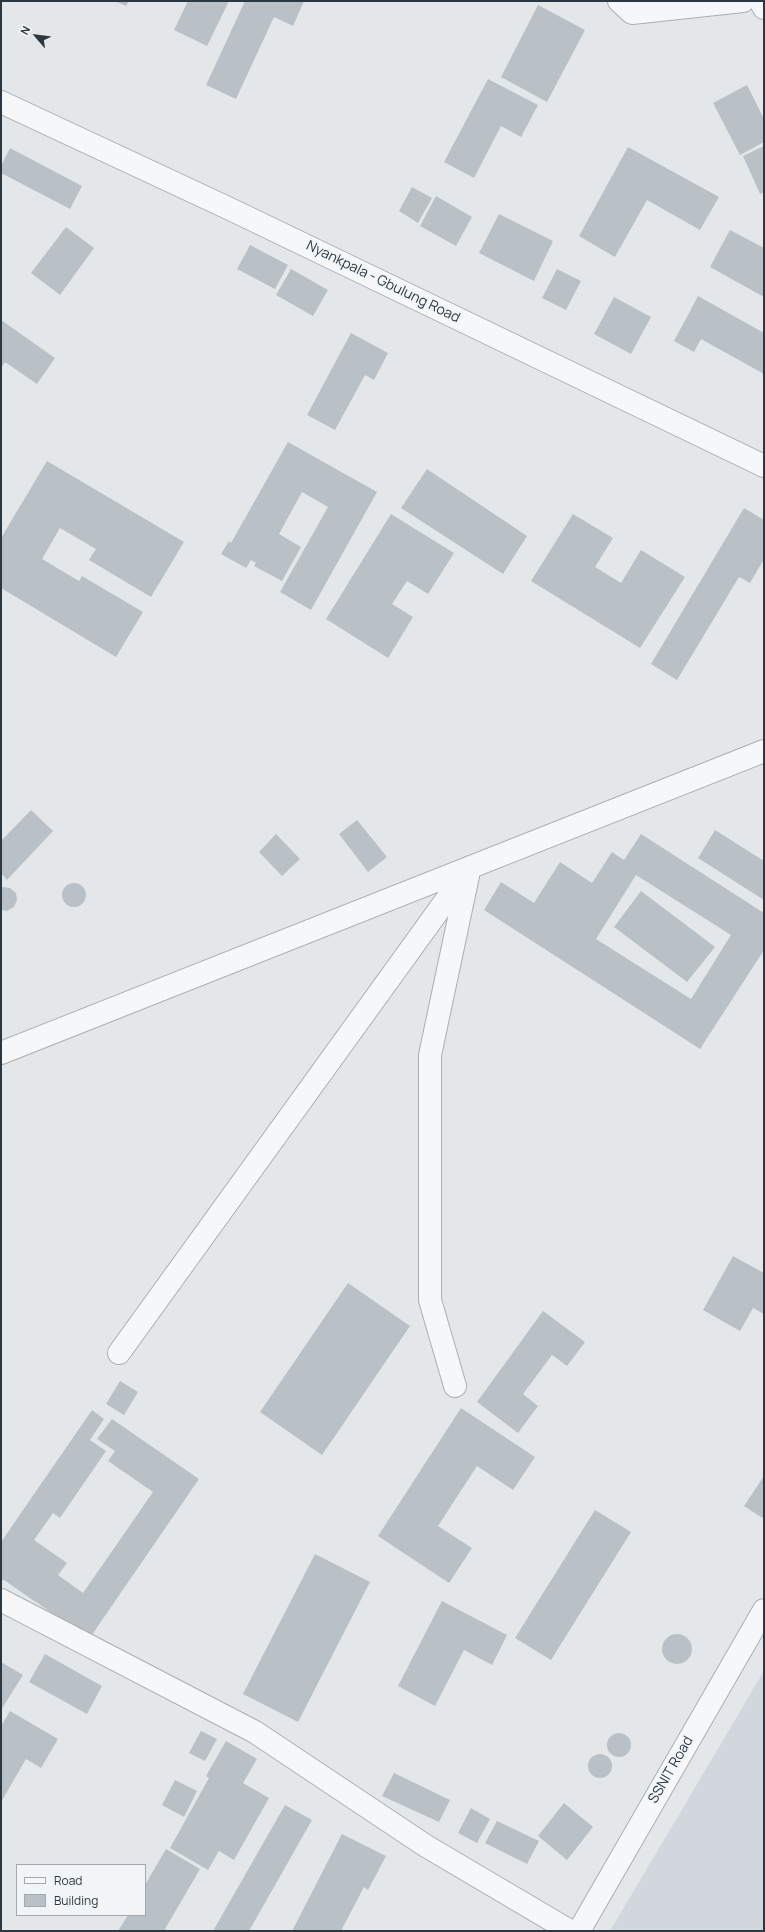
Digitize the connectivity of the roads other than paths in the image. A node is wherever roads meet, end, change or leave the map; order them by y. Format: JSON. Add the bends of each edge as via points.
{"nodes":[{"id":1,"x":619,"y":1,"type":"edge"},
{"id":2,"x":743,"y":1,"type":"edge"},
{"id":3,"x":760,"y":1,"type":"edge"},
{"id":4,"x":764,"y":8,"type":"edge"},
{"id":5,"x":1,"y":102,"type":"edge"},
{"id":6,"x":764,"y":466,"type":"edge"},
{"id":7,"x":764,"y":751,"type":"edge"},
{"id":8,"x":470,"y":867,"type":"junction"},
{"id":9,"x":1,"y":1053,"type":"edge"},
{"id":10,"x":119,"y":1353,"type":"dead end"},
{"id":11,"x":455,"y":1386,"type":"dead end"},
{"id":12,"x":1,"y":1600,"type":"edge"},
{"id":13,"x":764,"y":1610,"type":"edge"},
{"id":14,"x":570,"y":1931,"type":"edge"},
{"id":15,"x":579,"y":1931,"type":"edge"}],
"edges":[{"from":1,"to":2,"type":"street","via":[[632,13]]},
{"from":3,"to":4,"type":"street"},
{"from":5,"to":6,"type":"street","name":"Nyankpala - Gbulung Road","via":[[230,209]]},
{"from":7,"to":8,"type":"street"},
{"from":8,"to":9,"type":"street"},
{"from":8,"to":10,"type":"street"},
{"from":8,"to":11,"type":"street","via":[[430,1055],[430,1300]]},
{"from":12,"to":14,"type":"street","via":[[255,1732],[426,1846]]},
{"from":13,"to":15,"type":"street","name":"SSNIT Road"}]}
